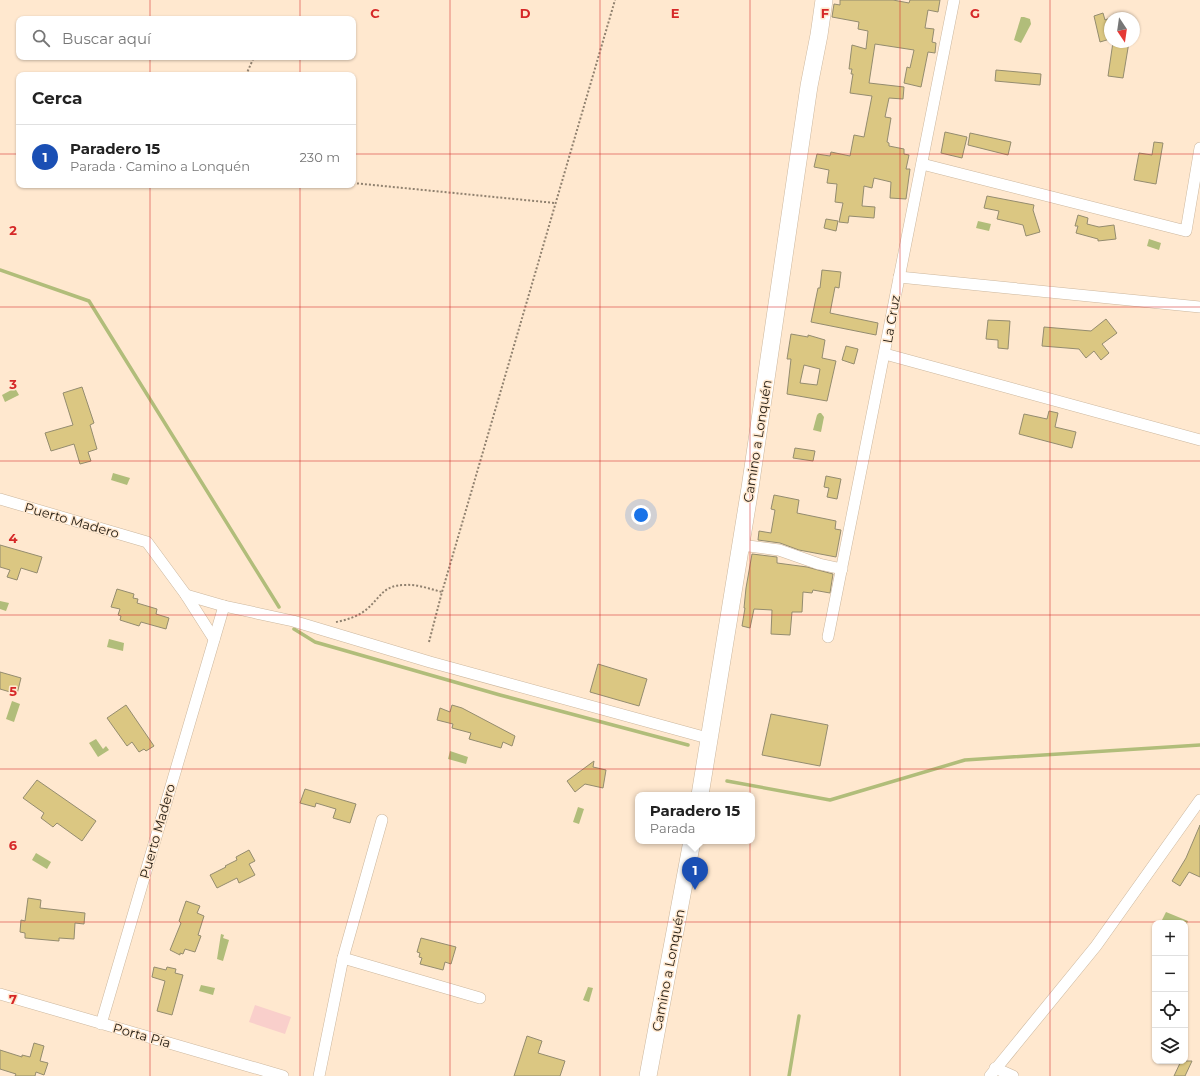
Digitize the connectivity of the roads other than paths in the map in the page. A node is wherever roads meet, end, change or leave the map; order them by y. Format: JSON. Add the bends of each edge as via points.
{"nodes":[{"id":1,"x":811,"y":0,"type":"edge"},
{"id":2,"x":824,"y":0,"type":"edge"},
{"id":3,"x":954,"y":0,"type":"edge"},
{"id":4,"x":809,"y":86,"type":"junction"},
{"id":5,"x":1200,"y":148,"type":"edge"},
{"id":6,"x":922,"y":164,"type":"junction"},
{"id":7,"x":899,"y":277,"type":"junction"},
{"id":8,"x":1200,"y":307,"type":"edge"},
{"id":9,"x":885,"y":354,"type":"junction"},
{"id":10,"x":1200,"y":440,"type":"edge"},
{"id":11,"x":0,"y":498,"type":"edge"},
{"id":12,"x":741,"y":544,"type":"junction"},
{"id":13,"x":842,"y":569,"type":"junction"},
{"id":14,"x":186,"y":595,"type":"junction"},
{"id":15,"x":224,"y":606,"type":"junction"},
{"id":16,"x":828,"y":637,"type":"dead end"},
{"id":17,"x":214,"y":638,"type":"junction"},
{"id":18,"x":710,"y":739,"type":"junction"},
{"id":19,"x":701,"y":792,"type":"edge"},
{"id":20,"x":1200,"y":800,"type":"edge"},
{"id":21,"x":382,"y":820,"type":"dead end"},
{"id":22,"x":691,"y":844,"type":"edge"},
{"id":23,"x":343,"y":958,"type":"junction"},
{"id":24,"x":0,"y":994,"type":"edge"},
{"id":25,"x":480,"y":998,"type":"dead end"},
{"id":26,"x":101,"y":1024,"type":"junction"},
{"id":27,"x":993,"y":1072,"type":"edge"},
{"id":28,"x":284,"y":1076,"type":"edge"},
{"id":29,"x":318,"y":1076,"type":"edge"},
{"id":30,"x":648,"y":1076,"type":"edge"},
{"id":31,"x":1013,"y":1076,"type":"edge"}],
"edges":[{"from":1,"to":4,"type":"main road","name":"Camino a Lonquén"},
{"from":2,"to":4,"type":"main road","name":"Camino a Lonquén"},
{"from":3,"to":6,"type":"street","name":"La Cruz"},
{"from":4,"to":12,"type":"main road","name":"Camino a Lonquén"},
{"from":5,"to":6,"type":"street","via":[[1186,231]]},
{"from":6,"to":7,"type":"street","name":"La Cruz"},
{"from":7,"to":8,"type":"street"},
{"from":7,"to":9,"type":"street","name":"La Cruz"},
{"from":9,"to":10,"type":"street"},
{"from":9,"to":13,"type":"street","name":"La Cruz"},
{"from":11,"to":14,"type":"street","name":"Puerto Madero","via":[[147,542]]},
{"from":12,"to":13,"type":"street","via":[[779,550]]},
{"from":12,"to":18,"type":"main road","name":"Camino a Lonquén"},
{"from":13,"to":16,"type":"street","name":"La Cruz"},
{"from":14,"to":15,"type":"street"},
{"from":14,"to":17,"type":"street","name":"Puerto Madero"},
{"from":15,"to":17,"type":"street","name":"Puerto Madero"},
{"from":15,"to":18,"type":"street","via":[[293,621],[430,662]]},
{"from":17,"to":26,"type":"street","name":"Puerto Madero"},
{"from":18,"to":19,"type":"main road","name":"Camino a Lonquén"},
{"from":20,"to":27,"type":"street","via":[[1096,946]]},
{"from":21,"to":23,"type":"street"},
{"from":22,"to":30,"type":"main road","name":"Camino a Lonquén"},
{"from":23,"to":25,"type":"street"},
{"from":23,"to":29,"type":"street"},
{"from":24,"to":26,"type":"street","name":"Porta Pía"},
{"from":26,"to":28,"type":"street","name":"Porta Pía"},
{"from":27,"to":31,"type":"street"}]}
